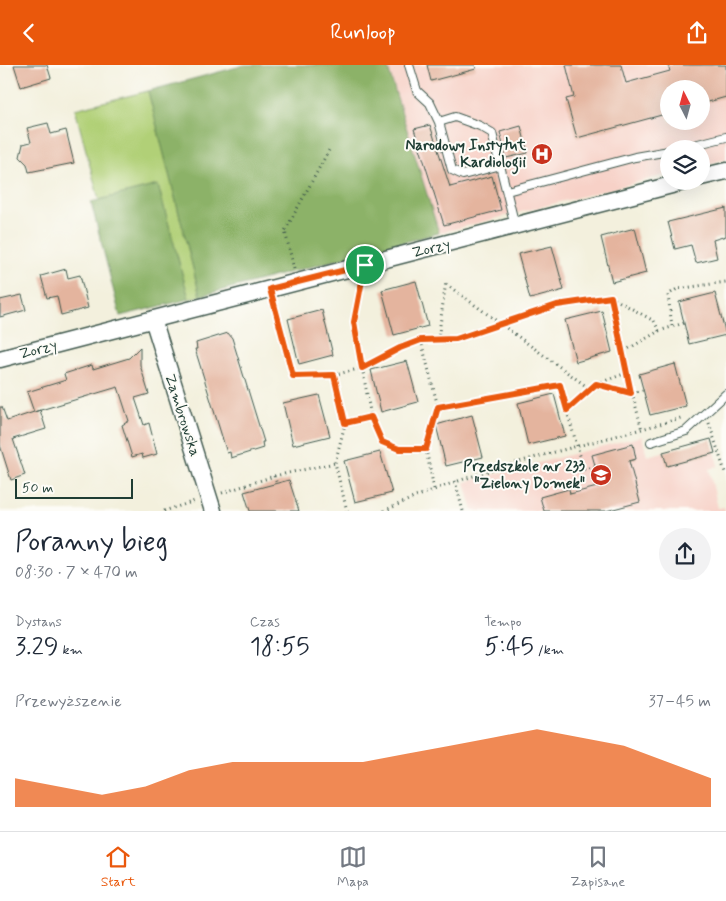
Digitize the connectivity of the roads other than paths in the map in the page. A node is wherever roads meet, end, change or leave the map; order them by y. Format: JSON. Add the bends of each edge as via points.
{"nodes":[{"id":1,"x":409,"y":65,"type":"edge"},
{"id":2,"x":439,"y":122,"type":"junction"},
{"id":3,"x":726,"y":137,"type":"edge"},
{"id":4,"x":710,"y":141,"type":"edge"},
{"id":5,"x":660,"y":153,"type":"edge"},
{"id":6,"x":501,"y":165,"type":"junction"},
{"id":7,"x":726,"y":171,"type":"edge"},
{"id":8,"x":710,"y":175,"type":"edge"},
{"id":9,"x":660,"y":188,"type":"edge"},
{"id":10,"x":507,"y":191,"type":"junction"},
{"id":11,"x":515,"y":226,"type":"junction"},
{"id":12,"x":153,"y":319,"type":"junction"},
{"id":13,"x":0,"y":359,"type":"edge"},
{"id":14,"x":726,"y":394,"type":"edge"},
{"id":15,"x":651,"y":441,"type":"dead end"},
{"id":16,"x":212,"y":504,"type":"edge"}],
"edges":[{"from":1,"to":2,"type":"lane","via":[[417,91],[430,103]]},
{"from":2,"to":6,"type":"lane","via":[[455,117],[487,129],[492,133]]},
{"from":2,"to":6,"type":"lane","via":[[452,170],[462,175]]},
{"from":3,"to":4,"type":"lane"},
{"from":5,"to":10,"type":"lane"},
{"from":6,"to":10,"type":"lane"},
{"from":7,"to":8,"type":"street"},
{"from":9,"to":11,"type":"street","name":"Zorzy"},
{"from":10,"to":11,"type":"lane"},
{"from":11,"to":12,"type":"street","name":"Zorzy"},
{"from":12,"to":13,"type":"street","name":"Zorzy"},
{"from":12,"to":16,"type":"street","name":"Zambrowska"},
{"from":14,"to":15,"type":"lane","via":[[686,431]]}]}
